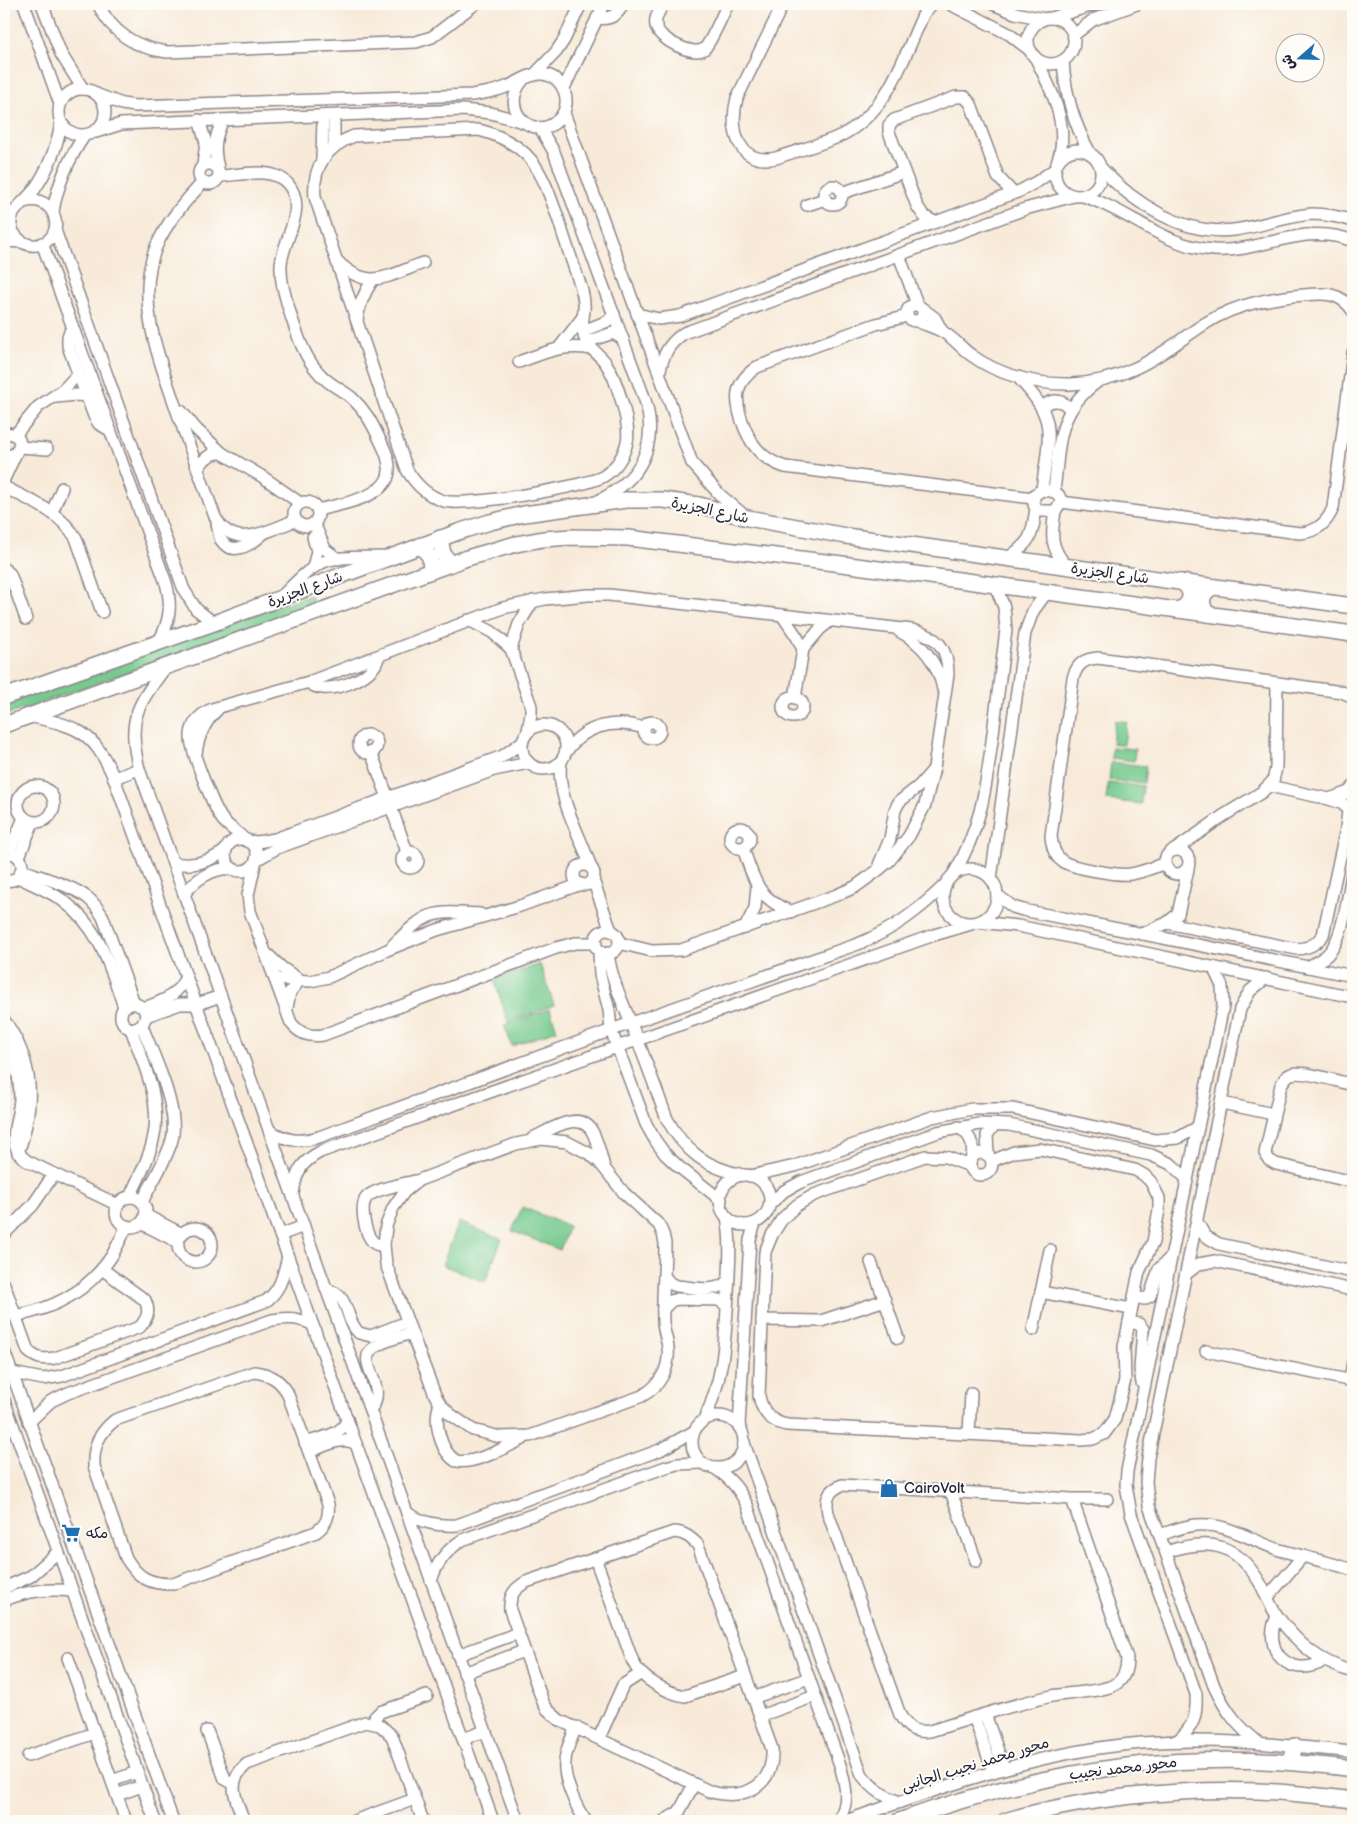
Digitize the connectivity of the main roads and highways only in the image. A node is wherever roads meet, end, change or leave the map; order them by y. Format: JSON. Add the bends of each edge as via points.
{"nodes":[{"id":1,"x":440,"y":538,"type":"junction"},
{"id":2,"x":421,"y":545,"type":"junction"},
{"id":3,"x":451,"y":564,"type":"junction"},
{"id":4,"x":431,"y":571,"type":"junction"},
{"id":5,"x":1181,"y":582,"type":"junction"},
{"id":6,"x":1214,"y":587,"type":"junction"},
{"id":7,"x":1353,"y":606,"type":"edge"},
{"id":8,"x":1177,"y":610,"type":"junction"},
{"id":9,"x":1208,"y":614,"type":"junction"},
{"id":10,"x":1353,"y":634,"type":"edge"},
{"id":11,"x":4,"y":697,"type":"edge"},
{"id":12,"x":4,"y":725,"type":"edge"},
{"id":13,"x":1294,"y":1746,"type":"road end"},
{"id":14,"x":1292,"y":1762,"type":"junction"},
{"id":15,"x":1353,"y":1769,"type":"edge"},
{"id":16,"x":1353,"y":1800,"type":"edge"},
{"id":17,"x":899,"y":1821,"type":"edge"},
{"id":18,"x":1005,"y":1821,"type":"edge"}],
"edges":[{"from":1,"to":2,"type":"main road","name":"شارع الجزيرة"},
{"from":1,"to":3,"type":"main road","via":[[443,554]]},
{"from":1,"to":5,"type":"main road","name":"شارع الجزيرة","via":[[507,518],[626,500],[663,500],[846,536]]},
{"from":2,"to":4,"type":"main road","via":[[430,557]]},
{"from":2,"to":11,"type":"main road","name":"شارع الجزيرة"},
{"from":3,"to":4,"type":"main road","name":"شارع الجزيرة"},
{"from":3,"to":8,"type":"main road","name":"شارع الجزيرة","via":[[516,544],[599,536]]},
{"from":4,"to":12,"type":"main road","name":"شارع الجزيرة"},
{"from":5,"to":6,"type":"main road","name":"شارع الجزيرة"},
{"from":5,"to":8,"type":"main road","via":[[1188,587],[1190,598],[1187,605]]},
{"from":6,"to":7,"type":"main road","name":"شارع الجزيرة"},
{"from":6,"to":9,"type":"main road","via":[[1205,593],[1202,600]]},
{"from":8,"to":9,"type":"main road","name":"شارع الجزيرة"},
{"from":9,"to":10,"type":"main road","name":"شارع الجزيرة"},
{"from":13,"to":14,"type":"main road"},
{"from":14,"to":15,"type":"main road","name":"محور محمد نجيب"},
{"from":14,"to":17,"type":"main road","name":"محور محمد نجيب","via":[[1186,1761],[1089,1770],[1009,1786]]},
{"from":16,"to":18,"type":"main road","name":"محور محمد نجيب","via":[[1257,1790],[1185,1792],[1079,1804]]}]}
